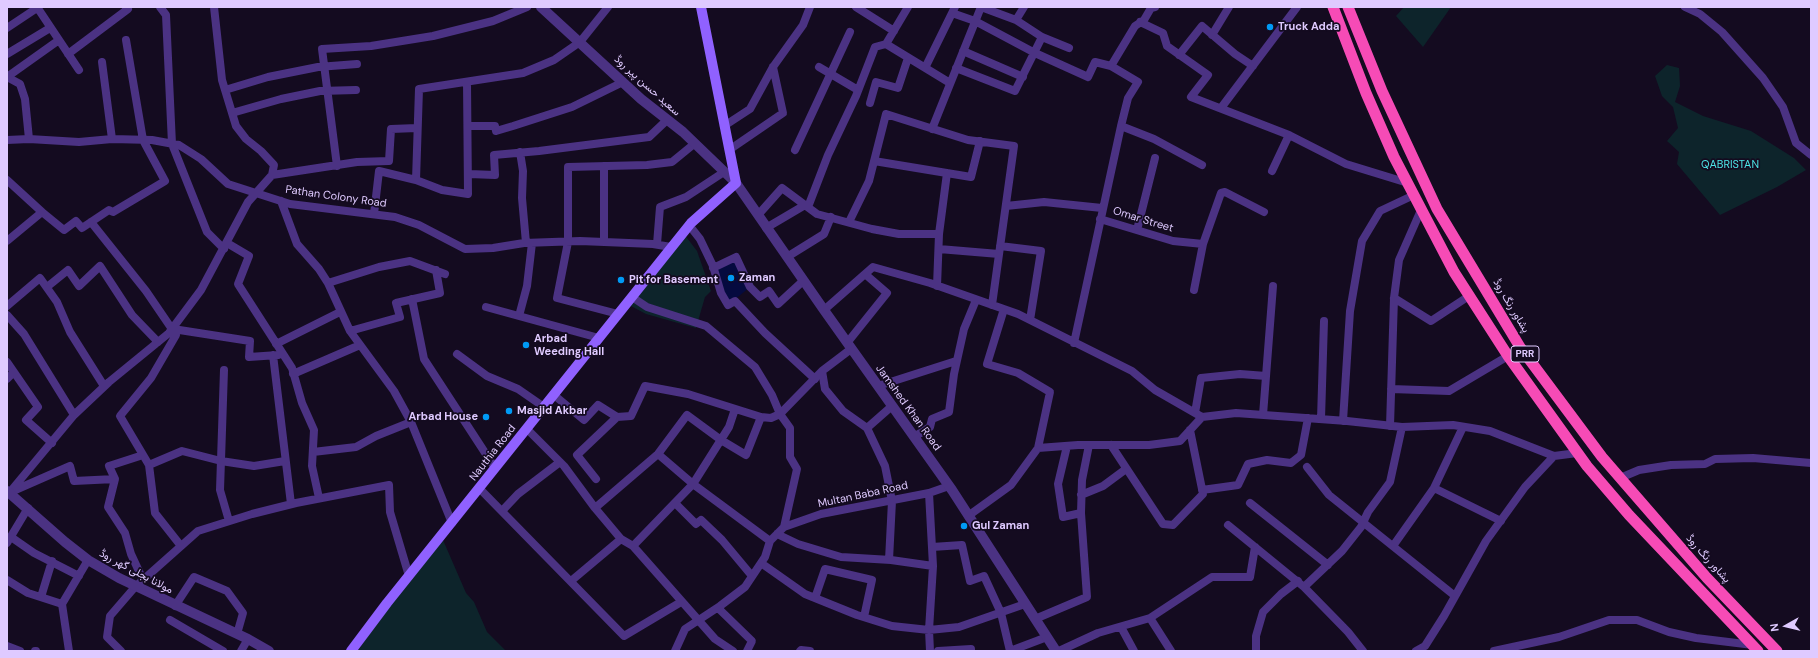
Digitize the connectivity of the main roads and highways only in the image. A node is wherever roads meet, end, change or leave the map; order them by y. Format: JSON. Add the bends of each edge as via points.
{"nodes":[{"id":1,"x":700,"y":7,"type":"edge"},
{"id":2,"x":1333,"y":7,"type":"edge"},
{"id":3,"x":1348,"y":7,"type":"edge"},
{"id":4,"x":1756,"y":648,"type":"edge"},
{"id":5,"x":352,"y":651,"type":"edge"},
{"id":6,"x":1777,"y":651,"type":"edge"}],
"edges":[{"from":1,"to":5,"type":"main road","name":"Nauthia Road","via":[[736,183],[689,225]]},
{"from":2,"to":4,"type":"highway","number":"PRR","via":[[1366,93],[1421,210],[1454,272],[1508,356],[1577,453],[1629,515]]},
{"from":3,"to":6,"type":"highway","name":"پشاور رنگ روڈ","number":"PRR","via":[[1382,91],[1438,209],[1520,347],[1602,458],[1702,572]]}]}
